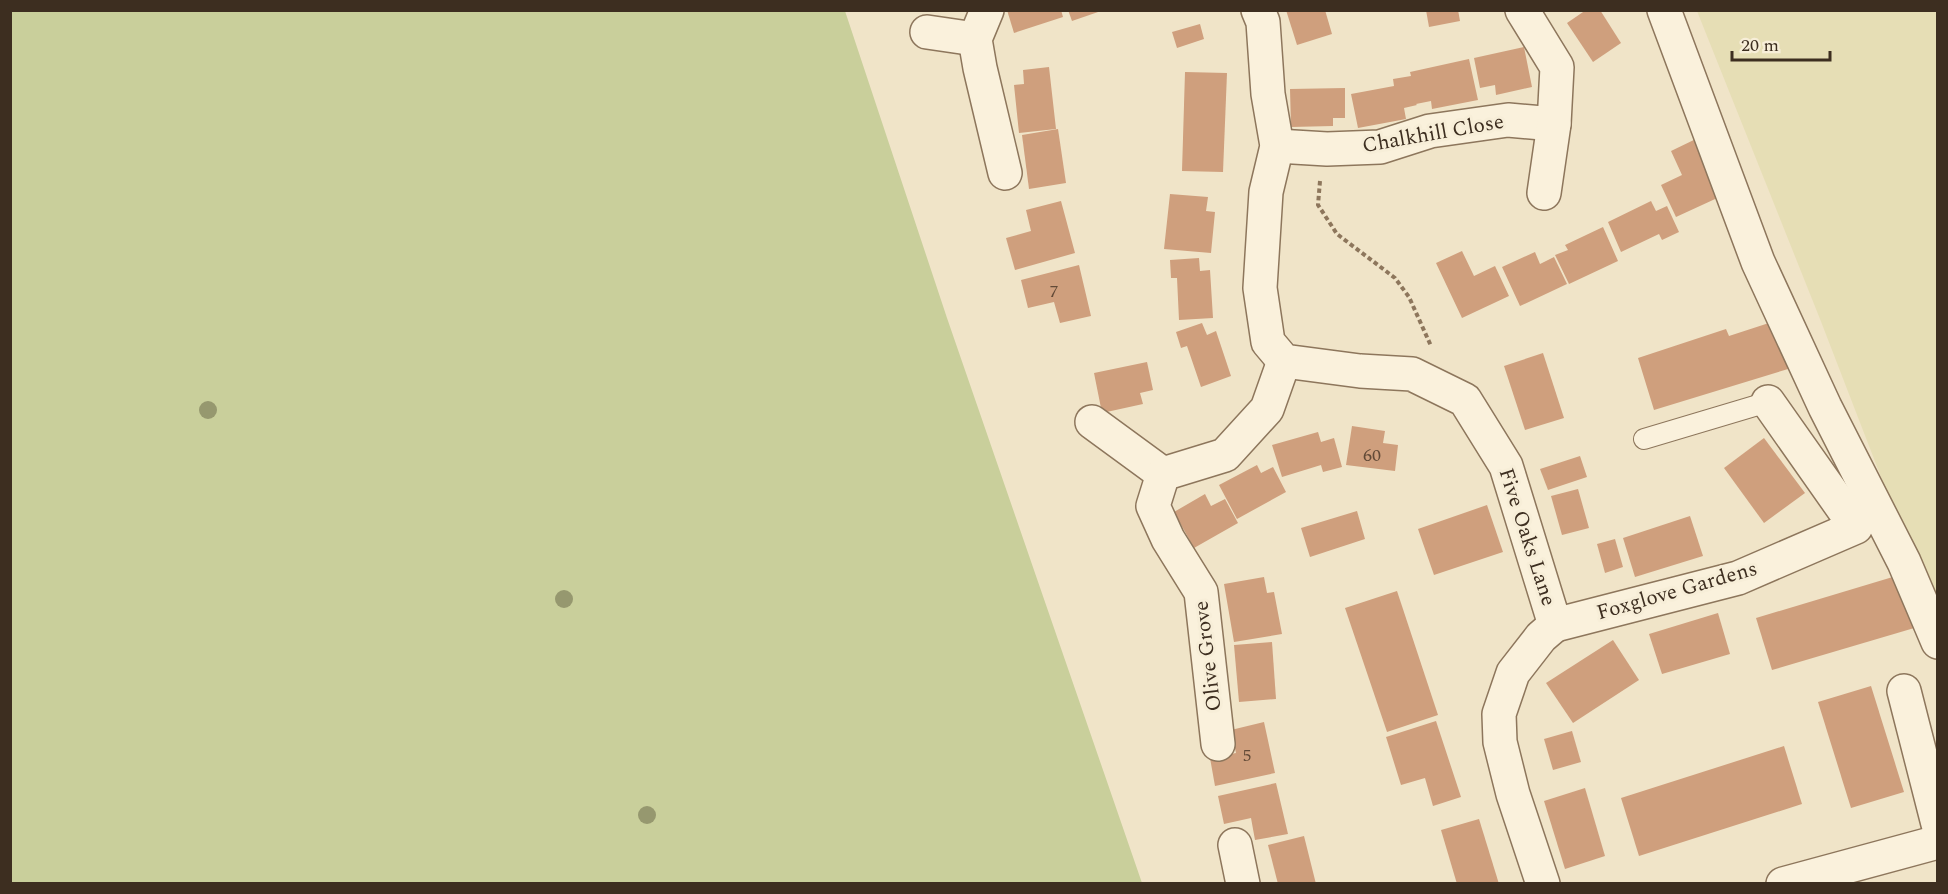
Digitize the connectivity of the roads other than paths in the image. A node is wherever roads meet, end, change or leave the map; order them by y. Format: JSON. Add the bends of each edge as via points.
{"nodes":[{"id":1,"x":1258,"y":10,"type":"edge"},
{"id":2,"x":1522,"y":10,"type":"edge"},
{"id":3,"x":1664,"y":10,"type":"edge"},
{"id":4,"x":981,"y":25,"type":"edge"},
{"id":5,"x":927,"y":32,"type":"dead end"},
{"id":6,"x":1554,"y":124,"type":"junction"},
{"id":7,"x":1277,"y":146,"type":"junction"},
{"id":8,"x":1005,"y":173,"type":"dead end"},
{"id":9,"x":1544,"y":193,"type":"dead end"},
{"id":10,"x":1284,"y":361,"type":"junction"},
{"id":11,"x":1768,"y":402,"type":"joint"},
{"id":12,"x":1092,"y":422,"type":"dead end"},
{"id":13,"x":1644,"y":439,"type":"dead end"},
{"id":14,"x":1163,"y":474,"type":"junction"},
{"id":15,"x":1555,"y":625,"type":"junction"},
{"id":16,"x":1938,"y":642,"type":"edge"},
{"id":17,"x":1904,"y":691,"type":"dead end"},
{"id":18,"x":1218,"y":744,"type":"dead end"},
{"id":19,"x":1938,"y":824,"type":"edge"},
{"id":20,"x":1938,"y":843,"type":"edge"},
{"id":21,"x":1235,"y":844,"type":"dead end"},
{"id":22,"x":1243,"y":884,"type":"edge"},
{"id":23,"x":1543,"y":884,"type":"edge"},
{"id":24,"x":1783,"y":884,"type":"edge"}],
"edges":[{"from":1,"to":7,"type":"street","via":[[1263,22],[1268,94]]},
{"from":2,"to":6,"type":"street","via":[[1557,67]]},
{"from":3,"to":16,"type":"street","via":[[1758,262],[1825,407],[1904,562]]},
{"from":4,"to":5,"type":"street"},
{"from":4,"to":8,"type":"street","via":[[980,68]]},
{"from":6,"to":7,"type":"street","name":"Chalkhill Close","via":[[1508,120],[1430,131],[1380,147]]},
{"from":6,"to":9,"type":"street"},
{"from":7,"to":10,"type":"street","via":[[1266,192],[1260,288],[1268,342]]},
{"from":10,"to":14,"type":"street","via":[[1267,409],[1225,455]]},
{"from":10,"to":15,"type":"street","name":"Five Oaks Lane","via":[[1412,374],[1465,400],[1506,466]]},
{"from":11,"to":13,"type":"lane"},
{"from":11,"to":15,"type":"street","name":"Foxglove Gardens","via":[[1856,527],[1738,578]]},
{"from":12,"to":14,"type":"street"},
{"from":14,"to":18,"type":"street","name":"Olive Grove","via":[[1153,506],[1201,592]]},
{"from":15,"to":23,"type":"street","name":"Five Oaks Lane","via":[[1513,674],[1498,714],[1500,742],[1513,794]]},
{"from":17,"to":19,"type":"street"},
{"from":20,"to":24,"type":"street"},
{"from":21,"to":22,"type":"street"}]}
